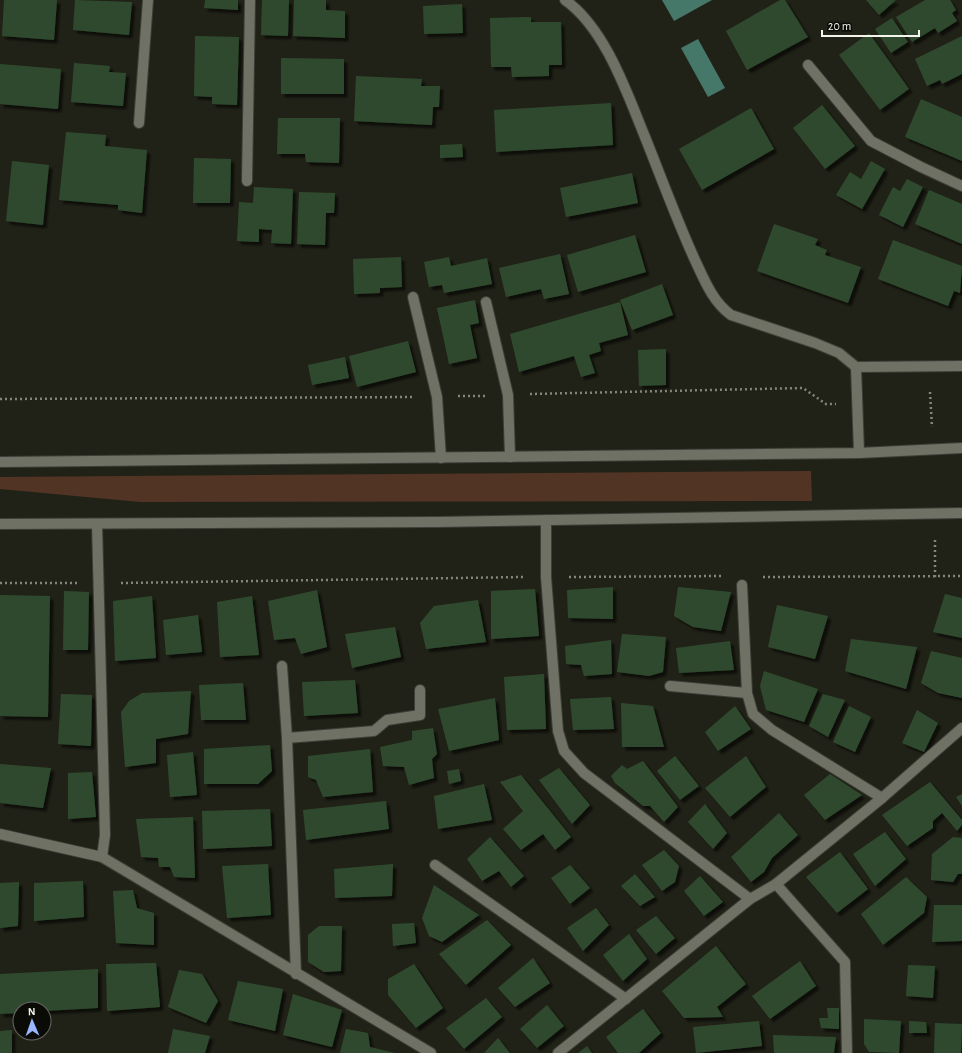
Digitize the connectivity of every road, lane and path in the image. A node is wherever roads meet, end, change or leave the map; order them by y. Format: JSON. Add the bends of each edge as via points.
{"nodes":[{"id":1,"x":148,"y":0,"type":"edge"},
{"id":2,"x":250,"y":0,"type":"edge"},
{"id":3,"x":566,"y":0,"type":"edge"},
{"id":4,"x":808,"y":65,"type":"dead end"},
{"id":5,"x":139,"y":123,"type":"dead end"},
{"id":6,"x":247,"y":181,"type":"dead end"},
{"id":7,"x":962,"y":186,"type":"edge"},
{"id":8,"x":413,"y":297,"type":"dead end"},
{"id":9,"x":486,"y":302,"type":"dead end"},
{"id":10,"x":962,"y":366,"type":"edge"},
{"id":11,"x":856,"y":367,"type":"junction"},
{"id":12,"x":930,"y":392,"type":"dead end"},
{"id":13,"x":932,"y":432,"type":"dead end"},
{"id":14,"x":962,"y":448,"type":"edge"},
{"id":15,"x":859,"y":453,"type":"junction"},
{"id":16,"x":510,"y":457,"type":"junction"},
{"id":17,"x":441,"y":458,"type":"junction"},
{"id":18,"x":0,"y":462,"type":"edge"},
{"id":19,"x":962,"y":513,"type":"edge"},
{"id":20,"x":546,"y":520,"type":"junction"},
{"id":21,"x":0,"y":524,"type":"edge"},
{"id":22,"x":97,"y":524,"type":"junction"},
{"id":23,"x":936,"y":539,"type":"dead end"},
{"id":24,"x":728,"y":576,"type":"dead end"},
{"id":25,"x":962,"y":576,"type":"edge"},
{"id":26,"x":546,"y":577,"type":"junction"},
{"id":27,"x":760,"y":577,"type":"dead end"},
{"id":28,"x":935,"y":577,"type":"junction"},
{"id":29,"x":0,"y":583,"type":"edge"},
{"id":30,"x":98,"y":583,"type":"junction"},
{"id":31,"x":742,"y":584,"type":"dead end"},
{"id":32,"x":282,"y":666,"type":"dead end"},
{"id":33,"x":670,"y":686,"type":"dead end"},
{"id":34,"x":420,"y":690,"type":"dead end"},
{"id":35,"x":747,"y":693,"type":"junction"},
{"id":36,"x":962,"y":728,"type":"edge"},
{"id":37,"x":287,"y":738,"type":"junction"},
{"id":38,"x":882,"y":798,"type":"junction"},
{"id":39,"x":0,"y":834,"type":"edge"},
{"id":40,"x":102,"y":857,"type":"junction"},
{"id":41,"x":435,"y":865,"type":"dead end"},
{"id":42,"x":776,"y":884,"type":"junction"},
{"id":43,"x":750,"y":899,"type":"junction"},
{"id":44,"x":296,"y":974,"type":"junction"},
{"id":45,"x":626,"y":1000,"type":"junction"},
{"id":46,"x":431,"y":1053,"type":"edge"},
{"id":47,"x":558,"y":1053,"type":"edge"},
{"id":48,"x":847,"y":1053,"type":"edge"}],
"edges":[{"from":1,"to":5,"type":"street"},
{"from":2,"to":6,"type":"street"},
{"from":3,"to":11,"type":"street","via":[[578,9],[601,42],[625,86],[685,238],[720,307],[731,315],[839,353]]},
{"from":4,"to":7,"type":"street","via":[[871,141]]},
{"from":8,"to":17,"type":"street","via":[[437,397]]},
{"from":9,"to":16,"type":"street","via":[[508,395]]},
{"from":10,"to":11,"type":"street"},
{"from":11,"to":15,"type":"street"},
{"from":12,"to":13,"type":"path"},
{"from":14,"to":15,"type":"street"},
{"from":15,"to":16,"type":"street"},
{"from":16,"to":17,"type":"street"},
{"from":17,"to":18,"type":"street"},
{"from":19,"to":20,"type":"street"},
{"from":20,"to":22,"type":"street"},
{"from":20,"to":26,"type":"street"},
{"from":21,"to":22,"type":"street"},
{"from":22,"to":30,"type":"street"},
{"from":23,"to":28,"type":"path"},
{"from":24,"to":26,"type":"path"},
{"from":25,"to":28,"type":"path"},
{"from":26,"to":30,"type":"path"},
{"from":26,"to":43,"type":"street","via":[[558,731],[564,751],[584,773]]},
{"from":27,"to":28,"type":"path"},
{"from":29,"to":30,"type":"path"},
{"from":30,"to":40,"type":"street","via":[[105,834]]},
{"from":31,"to":35,"type":"street"},
{"from":32,"to":37,"type":"street"},
{"from":33,"to":35,"type":"street"},
{"from":34,"to":37,"type":"street","via":[[420,715],[387,720],[374,731]]},
{"from":35,"to":38,"type":"street","via":[[753,714],[772,730]]},
{"from":36,"to":38,"type":"street"},
{"from":37,"to":44,"type":"street"},
{"from":38,"to":42,"type":"street"},
{"from":39,"to":40,"type":"street"},
{"from":40,"to":44,"type":"street"},
{"from":41,"to":45,"type":"street"},
{"from":42,"to":43,"type":"street"},
{"from":42,"to":48,"type":"street","via":[[845,962]]},
{"from":43,"to":45,"type":"street"},
{"from":44,"to":46,"type":"street"},
{"from":45,"to":47,"type":"street"}]}
